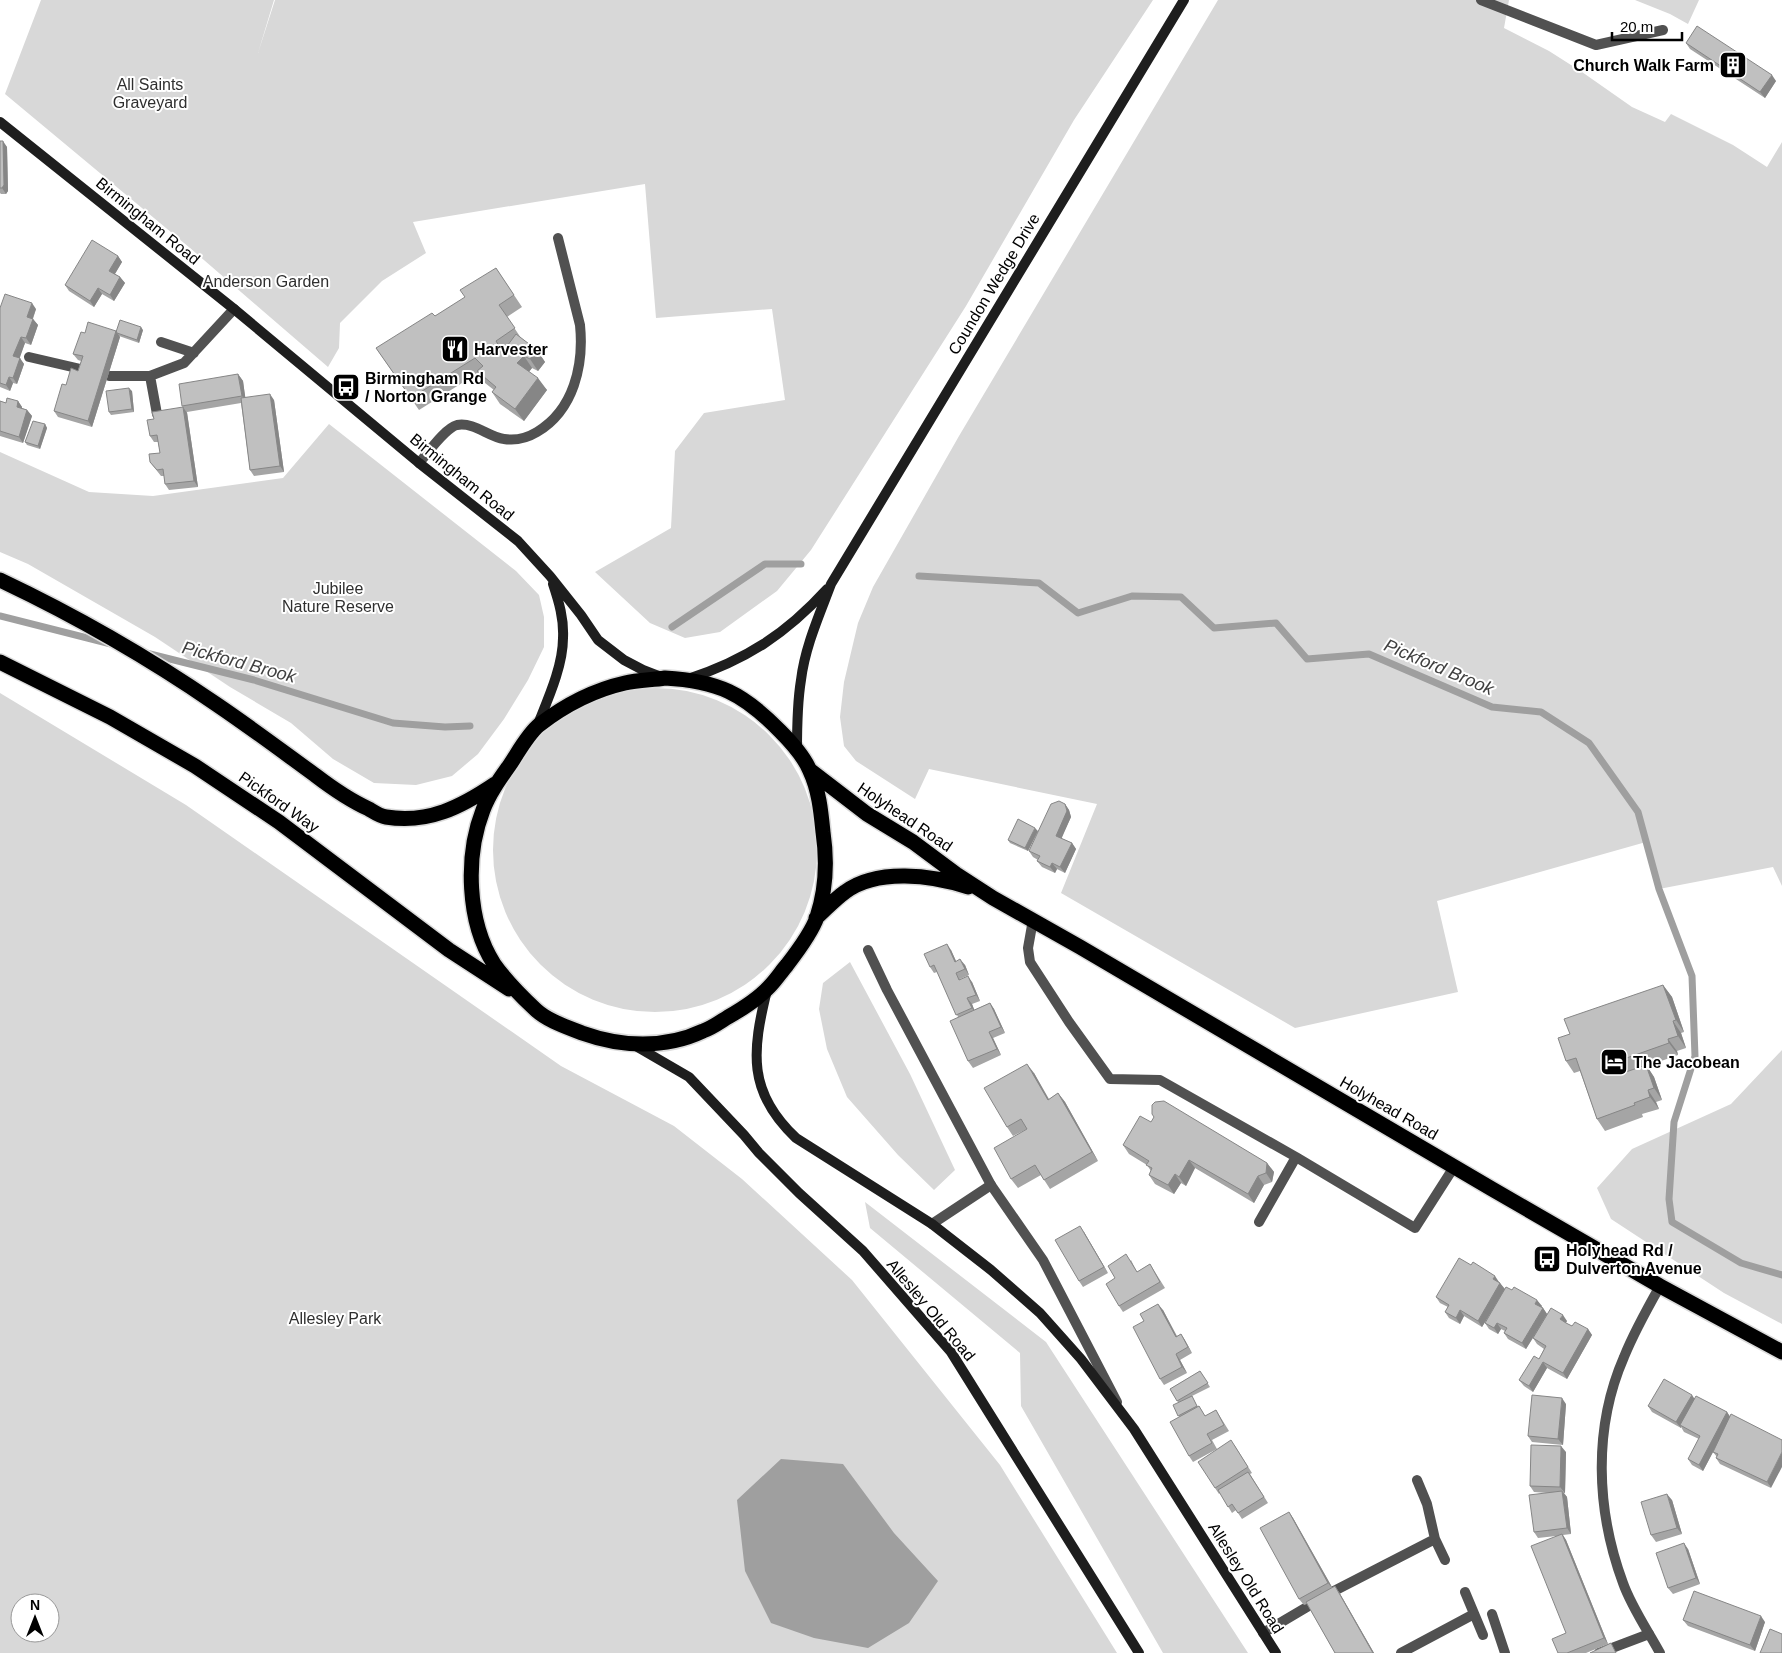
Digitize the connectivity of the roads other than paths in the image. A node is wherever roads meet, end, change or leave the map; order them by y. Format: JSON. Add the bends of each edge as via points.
{"nodes":[{"id":1,"x":1184,"y":0,"type":"edge"},
{"id":2,"x":1481,"y":0,"type":"edge"},
{"id":3,"x":1663,"y":30,"type":"dead end"},
{"id":4,"x":0,"y":122,"type":"edge"},
{"id":5,"x":558,"y":238,"type":"dead end"},
{"id":6,"x":234,"y":309,"type":"junction"},
{"id":7,"x":161,"y":342,"type":"dead end"},
{"id":8,"x":194,"y":353,"type":"junction"},
{"id":9,"x":29,"y":357,"type":"dead end"},
{"id":10,"x":85,"y":370,"type":"edge"},
{"id":11,"x":109,"y":376,"type":"dead end"},
{"id":12,"x":150,"y":376,"type":"junction"},
{"id":13,"x":157,"y":414,"type":"edge"},
{"id":14,"x":420,"y":463,"type":"junction"},
{"id":15,"x":550,"y":576,"type":"junction"},
{"id":16,"x":0,"y":580,"type":"edge"},
{"id":17,"x":831,"y":584,"type":"junction"},
{"id":18,"x":0,"y":662,"type":"edge"},
{"id":19,"x":665,"y":678,"type":"junction"},
{"id":20,"x":687,"y":679,"type":"junction"},
{"id":21,"x":537,"y":727,"type":"junction"},
{"id":22,"x":797,"y":750,"type":"junction"},
{"id":23,"x":810,"y":771,"type":"junction"},
{"id":24,"x":497,"y":782,"type":"junction"},
{"id":25,"x":981,"y":891,"type":"junction"},
{"id":26,"x":816,"y":918,"type":"junction"},
{"id":27,"x":1033,"y":920,"type":"junction"},
{"id":28,"x":868,"y":950,"type":"dead end"},
{"id":29,"x":768,"y":989,"type":"junction"},
{"id":30,"x":521,"y":996,"type":"junction"},
{"id":31,"x":632,"y":1045,"type":"junction"},
{"id":32,"x":1296,"y":1157,"type":"junction"},
{"id":33,"x":1454,"y":1167,"type":"junction"},
{"id":34,"x":991,"y":1185,"type":"junction"},
{"id":35,"x":1258,"y":1222,"type":"dead end"},
{"id":36,"x":932,"y":1224,"type":"junction"},
{"id":37,"x":1660,"y":1286,"type":"junction"},
{"id":38,"x":1782,"y":1352,"type":"edge"},
{"id":39,"x":1126,"y":1418,"type":"junction"},
{"id":40,"x":1417,"y":1480,"type":"dead end"},
{"id":41,"x":1435,"y":1539,"type":"junction"},
{"id":42,"x":1445,"y":1560,"type":"dead end"},
{"id":43,"x":1465,"y":1592,"type":"dead end"},
{"id":44,"x":1474,"y":1614,"type":"junction"},
{"id":45,"x":1492,"y":1614,"type":"dead end"},
{"id":46,"x":1263,"y":1633,"type":"junction"},
{"id":47,"x":1649,"y":1634,"type":"junction"},
{"id":48,"x":1482,"y":1635,"type":"dead end"},
{"id":49,"x":1139,"y":1653,"type":"edge"},
{"id":50,"x":1276,"y":1653,"type":"edge"},
{"id":51,"x":1401,"y":1653,"type":"edge"},
{"id":52,"x":1505,"y":1653,"type":"edge"},
{"id":53,"x":1599,"y":1653,"type":"edge"},
{"id":54,"x":1660,"y":1653,"type":"edge"}],
"edges":[{"from":1,"to":17,"type":"main road","name":"Coundon Wedge Drive"},
{"from":2,"to":3,"type":"street","via":[[1596,45]]},
{"from":4,"to":6,"type":"main road","name":"Birmingham Road"},
{"from":5,"to":14,"type":"street","via":[[581,338],[579,370],[562,410],[545,428],[516,440],[502,439],[470,425],[456,425],[445,432]]},
{"from":6,"to":8,"type":"street"},
{"from":6,"to":14,"type":"main road","name":"Birmingham Road"},
{"from":7,"to":8,"type":"street"},
{"from":8,"to":12,"type":"street","via":[[184,363]]},
{"from":9,"to":10,"type":"street"},
{"from":11,"to":12,"type":"street"},
{"from":12,"to":13,"type":"street"},
{"from":14,"to":15,"type":"main road","name":"Birmingham Road","via":[[518,541]]},
{"from":15,"to":19,"type":"main road","name":"Birmingham Road","via":[[598,640],[624,660]]},
{"from":15,"to":21,"type":"main road","name":"Birmingham Road","via":[[560,606],[563,639],[551,692]]},
{"from":16,"to":24,"type":"highway","via":[[148,661],[216,704],[350,800],[384,817],[411,819],[446,812]]},
{"from":17,"to":20,"type":"main road","name":"Coundon Wedge Drive","via":[[810,608],[756,649],[720,669]]},
{"from":17,"to":22,"type":"main road","name":"Coundon Wedge Drive","via":[[807,649],[797,713]]},
{"from":18,"to":30,"type":"highway","name":"Pickford Way","via":[[110,717],[194,766],[279,822],[449,950]]},
{"from":19,"to":20,"type":"highway"},
{"from":19,"to":21,"type":"highway","via":[[628,682],[605,689],[578,700]]},
{"from":20,"to":22,"type":"highway","via":[[742,697],[762,712]]},
{"from":21,"to":24,"type":"highway"},
{"from":22,"to":23,"type":"highway"},
{"from":23,"to":25,"type":"highway","name":"Holyhead Road","via":[[866,814],[913,842]]},
{"from":23,"to":26,"type":"highway","via":[[825,845],[824,880]]},
{"from":24,"to":30,"type":"highway","via":[[482,811],[474,841],[472,904],[480,934],[494,963]]},
{"from":25,"to":26,"type":"highway","name":"Holyhead Road","via":[[949,881],[916,876],[875,878],[846,891]]},
{"from":25,"to":27,"type":"highway","name":"Holyhead Road"},
{"from":26,"to":29,"type":"highway","via":[[795,955]]},
{"from":27,"to":32,"type":"street","via":[[1028,948],[1030,962],[1110,1079],[1160,1080]]},
{"from":27,"to":33,"type":"highway","name":"Holyhead Road"},
{"from":28,"to":34,"type":"street","name":"Allesley Old Road"},
{"from":29,"to":31,"type":"highway","via":[[703,1032],[664,1043]]},
{"from":29,"to":36,"type":"main road","name":"Allesley Old Road","via":[[759,1022],[757,1064],[767,1103],[796,1138]]},
{"from":30,"to":31,"type":"highway","via":[[540,1014],[566,1027],[599,1039]]},
{"from":31,"to":49,"type":"main road","name":"Allesley Old Road","via":[[689,1077],[798,1193],[863,1252],[951,1352]]},
{"from":32,"to":33,"type":"street","via":[[1414,1228]]},
{"from":32,"to":35,"type":"street"},
{"from":33,"to":37,"type":"highway","name":"Holyhead Road"},
{"from":34,"to":36,"type":"street"},
{"from":34,"to":39,"type":"street","name":"Allesley Old Road","via":[[1043,1260]]},
{"from":36,"to":39,"type":"main road","name":"Allesley Old Road","via":[[1040,1313],[1081,1359]]},
{"from":37,"to":38,"type":"highway","name":"Holyhead Road"},
{"from":37,"to":47,"type":"street","via":[[1634,1335],[1615,1382],[1606,1418],[1601,1473],[1606,1525],[1623,1584]]},
{"from":39,"to":46,"type":"main road","name":"Allesley Old Road"},
{"from":40,"to":41,"type":"street","via":[[1428,1504]]},
{"from":41,"to":42,"type":"street"},
{"from":41,"to":46,"type":"street","via":[[1334,1591]]},
{"from":43,"to":44,"type":"street"},
{"from":44,"to":48,"type":"street"},
{"from":44,"to":51,"type":"street"},
{"from":45,"to":52,"type":"street"},
{"from":46,"to":50,"type":"main road","name":"Allesley Old Road"},
{"from":47,"to":53,"type":"street"},
{"from":47,"to":54,"type":"street"}]}
